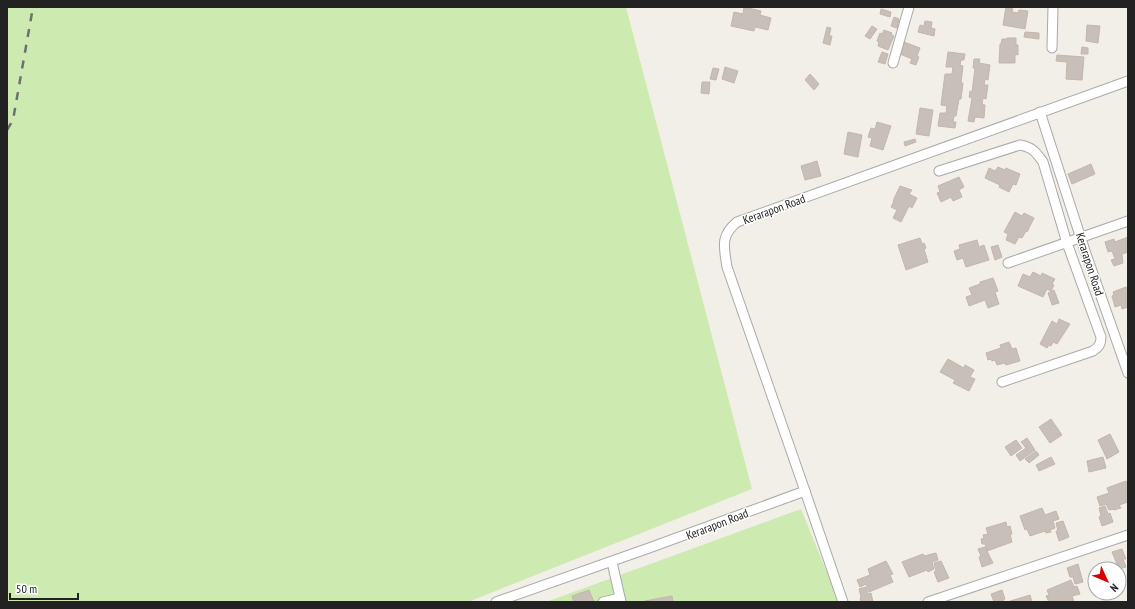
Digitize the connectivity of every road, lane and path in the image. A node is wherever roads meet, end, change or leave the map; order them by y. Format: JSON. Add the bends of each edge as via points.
{"nodes":[{"id":1,"x":908,"y":7,"type":"edge"},
{"id":2,"x":1053,"y":7,"type":"edge"},
{"id":3,"x":1052,"y":48,"type":"dead end"},
{"id":4,"x":893,"y":63,"type":"dead end"},
{"id":5,"x":1128,"y":81,"type":"edge"},
{"id":6,"x":1040,"y":112,"type":"junction"},
{"id":7,"x":939,"y":171,"type":"dead end"},
{"id":8,"x":1128,"y":221,"type":"edge"},
{"id":9,"x":1082,"y":238,"type":"junction"},
{"id":10,"x":1067,"y":243,"type":"junction"},
{"id":11,"x":1008,"y":263,"type":"dead end"},
{"id":12,"x":1128,"y":372,"type":"edge"},
{"id":13,"x":1002,"y":382,"type":"dead end"},
{"id":14,"x":805,"y":491,"type":"junction"},
{"id":15,"x":1128,"y":535,"type":"edge"},
{"id":16,"x":612,"y":562,"type":"junction"},
{"id":17,"x":621,"y":600,"type":"edge"},
{"id":18,"x":496,"y":602,"type":"edge"},
{"id":19,"x":603,"y":602,"type":"edge"},
{"id":20,"x":843,"y":602,"type":"edge"},
{"id":21,"x":928,"y":602,"type":"edge"}],
"edges":[{"from":1,"to":4,"type":"street"},
{"from":2,"to":3,"type":"street"},
{"from":5,"to":6,"type":"street"},
{"from":6,"to":9,"type":"street","name":"Kerarapon Road"},
{"from":6,"to":14,"type":"street","name":"Kerarapon Road","via":[[737,222],[727,233],[723,244],[726,267]]},
{"from":7,"to":10,"type":"street","via":[[1013,146],[1032,148],[1042,162]]},
{"from":8,"to":9,"type":"street"},
{"from":9,"to":10,"type":"street"},
{"from":9,"to":12,"type":"street","name":"Kerarapon Road"},
{"from":10,"to":11,"type":"street"},
{"from":10,"to":13,"type":"street","via":[[1101,343],[1093,351]]},
{"from":14,"to":16,"type":"street","name":"Kerarapon Road"},
{"from":14,"to":20,"type":"street"},
{"from":15,"to":21,"type":"street"},
{"from":16,"to":17,"type":"street"},
{"from":16,"to":18,"type":"street","name":"Kerarapon Road"},
{"from":17,"to":19,"type":"street"}]}
